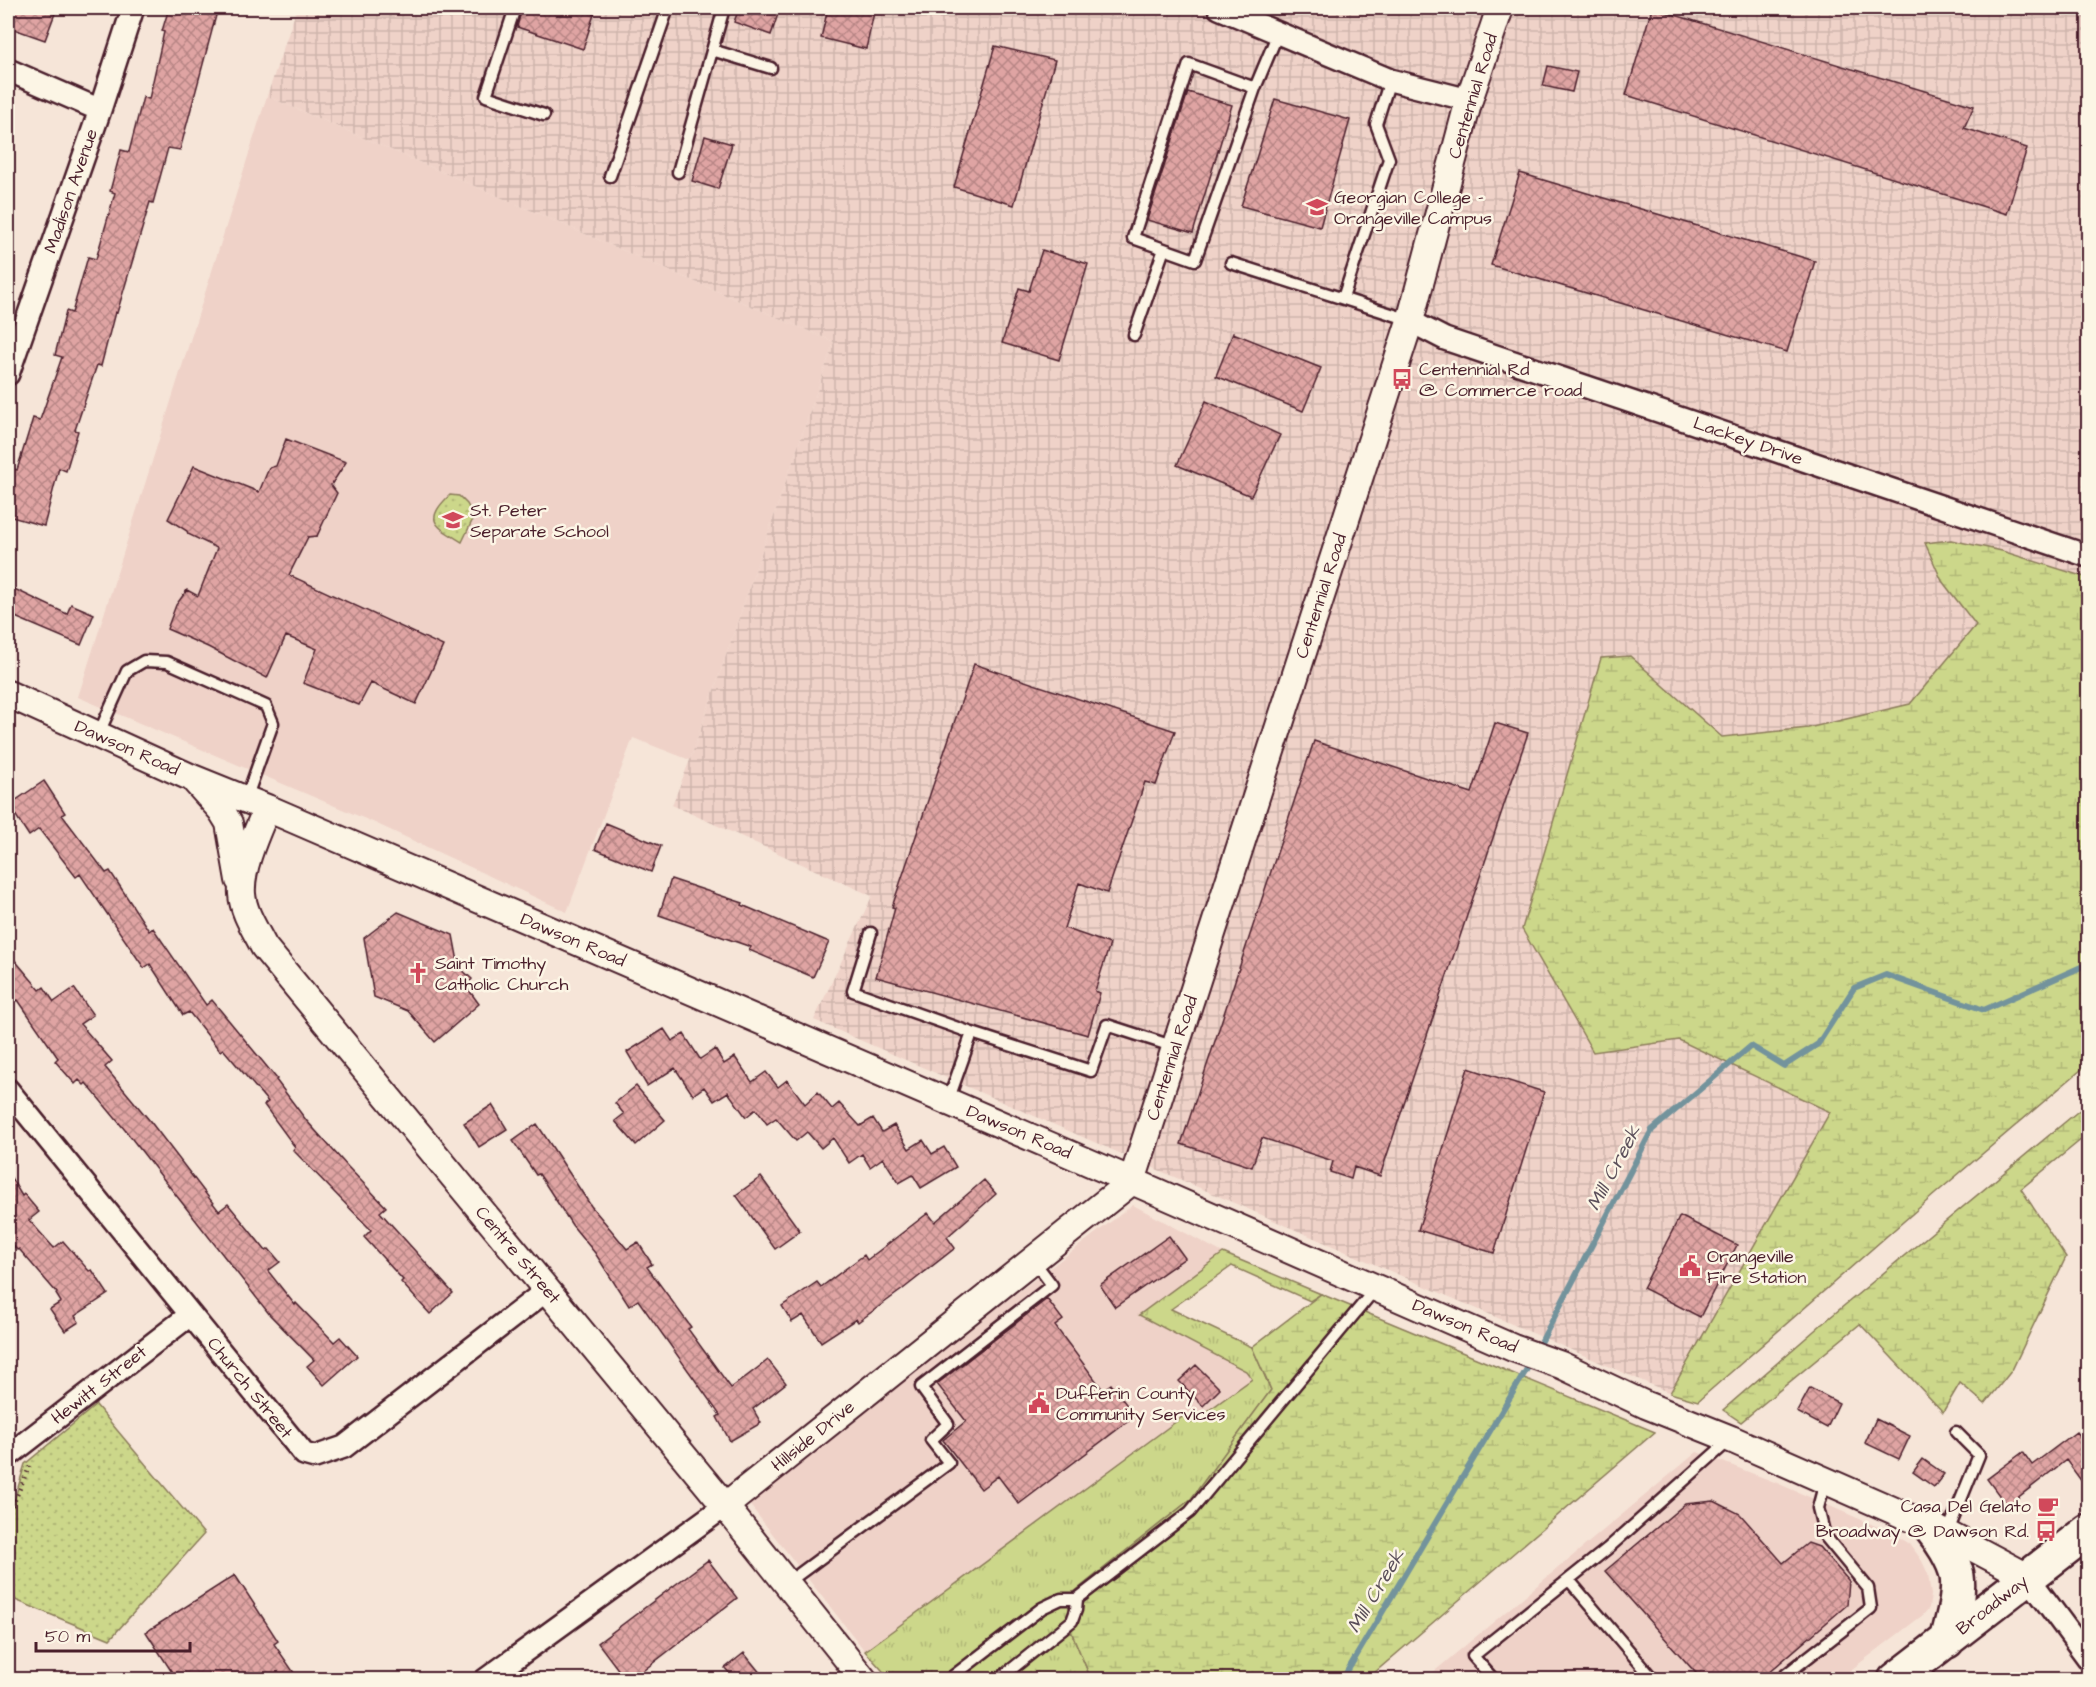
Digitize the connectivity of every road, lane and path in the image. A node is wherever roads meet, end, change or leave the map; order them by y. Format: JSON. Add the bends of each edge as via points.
{"nodes":[{"id":1,"x":133,"y":8,"type":"edge"},
{"id":2,"x":515,"y":8,"type":"edge"},
{"id":3,"x":668,"y":8,"type":"edge"},
{"id":4,"x":724,"y":8,"type":"edge"},
{"id":5,"x":1219,"y":8,"type":"edge"},
{"id":6,"x":1500,"y":8,"type":"edge"},
{"id":7,"x":1278,"y":33,"type":"junction"},
{"id":8,"x":712,"y":50,"type":"junction"},
{"id":9,"x":771,"y":68,"type":"dead end"},
{"id":10,"x":8,"y":70,"type":"edge"},
{"id":11,"x":1390,"y":80,"type":"junction"},
{"id":12,"x":1255,"y":88,"type":"junction"},
{"id":13,"x":1469,"y":100,"type":"junction"},
{"id":14,"x":100,"y":110,"type":"junction"},
{"id":15,"x":544,"y":115,"type":"dead end"},
{"id":16,"x":678,"y":172,"type":"dead end"},
{"id":17,"x":610,"y":176,"type":"dead end"},
{"id":18,"x":1164,"y":249,"type":"junction"},
{"id":19,"x":1231,"y":263,"type":"dead end"},
{"id":20,"x":1343,"y":298,"type":"junction"},
{"id":21,"x":1410,"y":321,"type":"junction"},
{"id":22,"x":1134,"y":336,"type":"dead end"},
{"id":23,"x":8,"y":374,"type":"edge"},
{"id":24,"x":2088,"y":556,"type":"edge"},
{"id":25,"x":8,"y":694,"type":"edge"},
{"id":26,"x":98,"y":735,"type":"junction"},
{"id":27,"x":190,"y":777,"type":"junction"},
{"id":28,"x":256,"y":803,"type":"junction"},
{"id":29,"x":242,"y":895,"type":"junction"},
{"id":30,"x":871,"y":933,"type":"dead end"},
{"id":31,"x":972,"y":1033,"type":"junction"},
{"id":32,"x":1175,"y":1047,"type":"junction"},
{"id":33,"x":8,"y":1090,"type":"edge"},
{"id":34,"x":948,"y":1101,"type":"junction"},
{"id":35,"x":1132,"y":1181,"type":"junction"},
{"id":36,"x":1033,"y":1260,"type":"junction"},
{"id":37,"x":1376,"y":1288,"type":"junction"},
{"id":38,"x":548,"y":1290,"type":"junction"},
{"id":39,"x":190,"y":1314,"type":"junction"},
{"id":40,"x":44,"y":1428,"type":"junction"},
{"id":41,"x":1956,"y":1432,"type":"dead end"},
{"id":42,"x":1731,"y":1439,"type":"junction"},
{"id":43,"x":8,"y":1456,"type":"edge"},
{"id":44,"x":1825,"y":1480,"type":"junction"},
{"id":45,"x":725,"y":1506,"type":"junction"},
{"id":46,"x":8,"y":1517,"type":"edge"},
{"id":47,"x":1938,"y":1530,"type":"junction"},
{"id":48,"x":2088,"y":1531,"type":"edge"},
{"id":49,"x":2028,"y":1577,"type":"junction"},
{"id":50,"x":1569,"y":1580,"type":"junction"},
{"id":51,"x":787,"y":1583,"type":"junction"},
{"id":52,"x":1077,"y":1599,"type":"junction"},
{"id":53,"x":1947,"y":1641,"type":"junction"},
{"id":54,"x":2088,"y":1658,"type":"edge"},
{"id":55,"x":1908,"y":1676,"type":"edge"},
{"id":56,"x":485,"y":1680,"type":"edge"},
{"id":57,"x":864,"y":1680,"type":"edge"},
{"id":58,"x":948,"y":1680,"type":"edge"},
{"id":59,"x":998,"y":1680,"type":"edge"},
{"id":60,"x":1494,"y":1680,"type":"edge"},
{"id":61,"x":1654,"y":1680,"type":"edge"},
{"id":62,"x":1779,"y":1680,"type":"edge"}],
"edges":[{"from":1,"to":14,"type":"street","name":"Madison Avenue"},
{"from":2,"to":15,"type":"lane","via":[[486,96]]},
{"from":3,"to":17,"type":"lane"},
{"from":4,"to":8,"type":"lane"},
{"from":5,"to":7,"type":"street"},
{"from":6,"to":13,"type":"street","name":"Centennial Road"},
{"from":7,"to":11,"type":"street"},
{"from":7,"to":12,"type":"lane"},
{"from":8,"to":9,"type":"lane"},
{"from":8,"to":16,"type":"lane"},
{"from":10,"to":14,"type":"street"},
{"from":11,"to":13,"type":"street"},
{"from":11,"to":20,"type":"lane","via":[[1376,124],[1389,159]]},
{"from":12,"to":18,"type":"lane","via":[[1195,260]]},
{"from":12,"to":18,"type":"lane","via":[[1189,64],[1133,238]]},
{"from":13,"to":21,"type":"street","name":"Centennial Road"},
{"from":14,"to":23,"type":"street","name":"Madison Avenue"},
{"from":18,"to":22,"type":"lane"},
{"from":19,"to":20,"type":"lane"},
{"from":20,"to":21,"type":"lane"},
{"from":21,"to":24,"type":"street","name":"Lackey Drive","via":[[1445,339]]},
{"from":21,"to":32,"type":"street","name":"Centennial Road"},
{"from":25,"to":26,"type":"street","name":"Dawson Road"},
{"from":26,"to":27,"type":"street","name":"Dawson Road"},
{"from":26,"to":28,"type":"lane","via":[[127,671],[144,661],[167,662],[266,706],[273,723]]},
{"from":27,"to":28,"type":"street","name":"Dawson Road"},
{"from":27,"to":29,"type":"street","via":[[229,822]]},
{"from":28,"to":29,"type":"street","name":"Centre Street"},
{"from":28,"to":34,"type":"street","name":"Dawson Road"},
{"from":29,"to":38,"type":"street","name":"Centre Street","via":[[250,922],[264,947]]},
{"from":30,"to":31,"type":"lane","via":[[853,991]]},
{"from":31,"to":32,"type":"lane","via":[[1091,1071],[1107,1025]]},
{"from":31,"to":34,"type":"lane"},
{"from":32,"to":35,"type":"street","name":"Centennial Road"},
{"from":33,"to":39,"type":"street","name":"Church Street"},
{"from":34,"to":35,"type":"street","name":"Dawson Road"},
{"from":35,"to":36,"type":"street","name":"Hillside Drive"},
{"from":35,"to":37,"type":"street","name":"Dawson Road"},
{"from":36,"to":45,"type":"street","name":"Hillside Drive"},
{"from":36,"to":51,"type":"lane","via":[[1052,1285],[921,1387],[948,1424],[931,1440],[949,1463]]},
{"from":37,"to":42,"type":"street","name":"Dawson Road"},
{"from":37,"to":52,"type":"lane","via":[[1190,1512]]},
{"from":38,"to":39,"type":"street","name":"Church Street","via":[[344,1447],[315,1457],[304,1454]]},
{"from":38,"to":45,"type":"street","name":"Centre Street"},
{"from":39,"to":40,"type":"street","name":"Hewitt Street"},
{"from":40,"to":43,"type":"street","name":"Hewitt Street"},
{"from":40,"to":46,"type":"path"},
{"from":41,"to":47,"type":"lane","via":[[1979,1455]]},
{"from":42,"to":44,"type":"street","name":"Dawson Road"},
{"from":42,"to":50,"type":"lane"},
{"from":44,"to":47,"type":"street","name":"Dawson Road"},
{"from":44,"to":62,"type":"lane","via":[[1818,1508],[1825,1536],[1868,1588],[1871,1608]]},
{"from":45,"to":51,"type":"street","name":"Centre Street"},
{"from":45,"to":56,"type":"street","name":"Hillside Drive"},
{"from":47,"to":49,"type":"street","name":"Dawson Road"},
{"from":47,"to":53,"type":"main road","via":[[1957,1575]]},
{"from":48,"to":49,"type":"main road","name":"Broadway"},
{"from":49,"to":53,"type":"main road","name":"Broadway"},
{"from":49,"to":54,"type":"street"},
{"from":50,"to":60,"type":"lane","via":[[1473,1656]]},
{"from":50,"to":61,"type":"lane"},
{"from":51,"to":57,"type":"street","name":"Centre Street"},
{"from":52,"to":58,"type":"lane","via":[[1061,1599],[1042,1608]]},
{"from":52,"to":59,"type":"lane","via":[[1072,1621]]},
{"from":53,"to":55,"type":"main road","name":"Broadway"}]}
